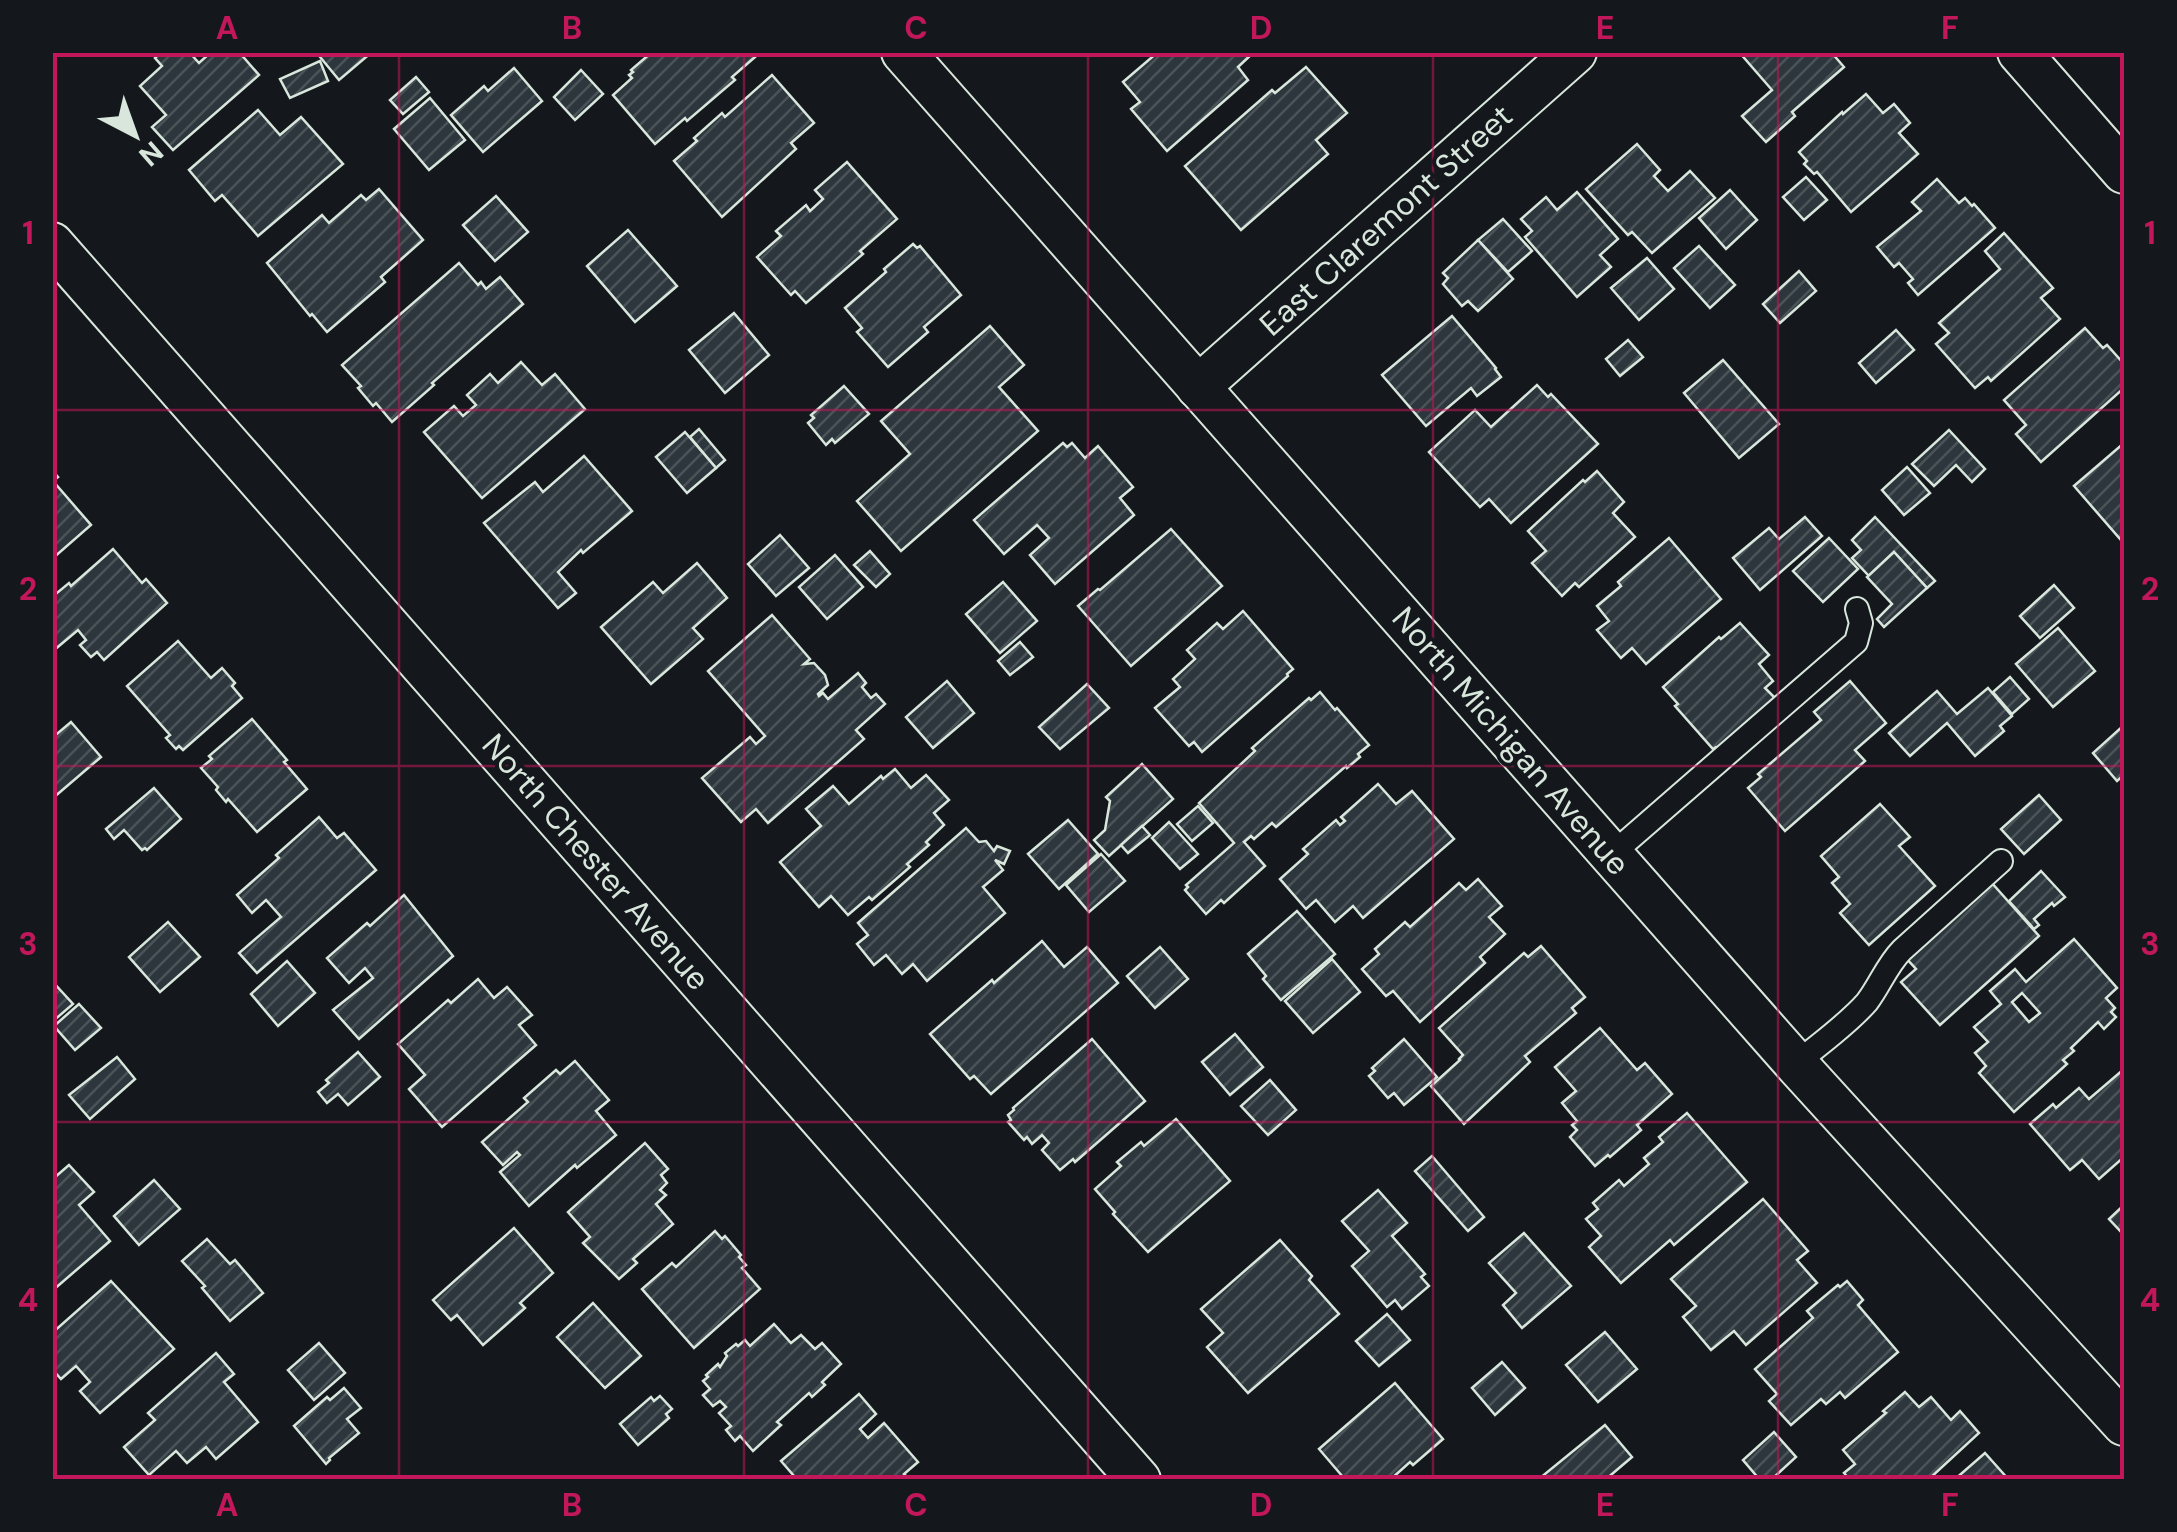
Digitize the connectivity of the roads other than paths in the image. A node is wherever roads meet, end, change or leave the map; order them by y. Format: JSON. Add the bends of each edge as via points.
{"nodes":[{"id":1,"x":903,"y":52,"type":"edge"},
{"id":2,"x":1574,"y":52,"type":"edge"},
{"id":3,"x":2019,"y":52,"type":"edge"},
{"id":4,"x":2124,"y":172,"type":"edge"},
{"id":5,"x":52,"y":244,"type":"edge"},
{"id":6,"x":1198,"y":387,"type":"junction"},
{"id":7,"x":1857,"y":609,"type":"dead end"},
{"id":8,"x":1611,"y":854,"type":"junction"},
{"id":9,"x":2000,"y":860,"type":"dead end"},
{"id":10,"x":1796,"y":1064,"type":"junction"},
{"id":11,"x":2124,"y":1424,"type":"edge"},
{"id":12,"x":1139,"y":1480,"type":"edge"}],
"edges":[{"from":1,"to":6,"type":"street","name":"North Michigan Avenue"},
{"from":2,"to":6,"type":"street","name":"East Claremont Street"},
{"from":3,"to":4,"type":"street"},
{"from":5,"to":12,"type":"street","name":"North Chester Avenue"},
{"from":6,"to":8,"type":"street","name":"North Michigan Avenue"},
{"from":7,"to":8,"type":"lane","via":[[1856,642]]},
{"from":8,"to":10,"type":"street","name":"North Michigan Avenue"},
{"from":9,"to":10,"type":"lane","via":[[1902,950],[1862,1007]]},
{"from":10,"to":11,"type":"street","name":"North Michigan Avenue"}]}
